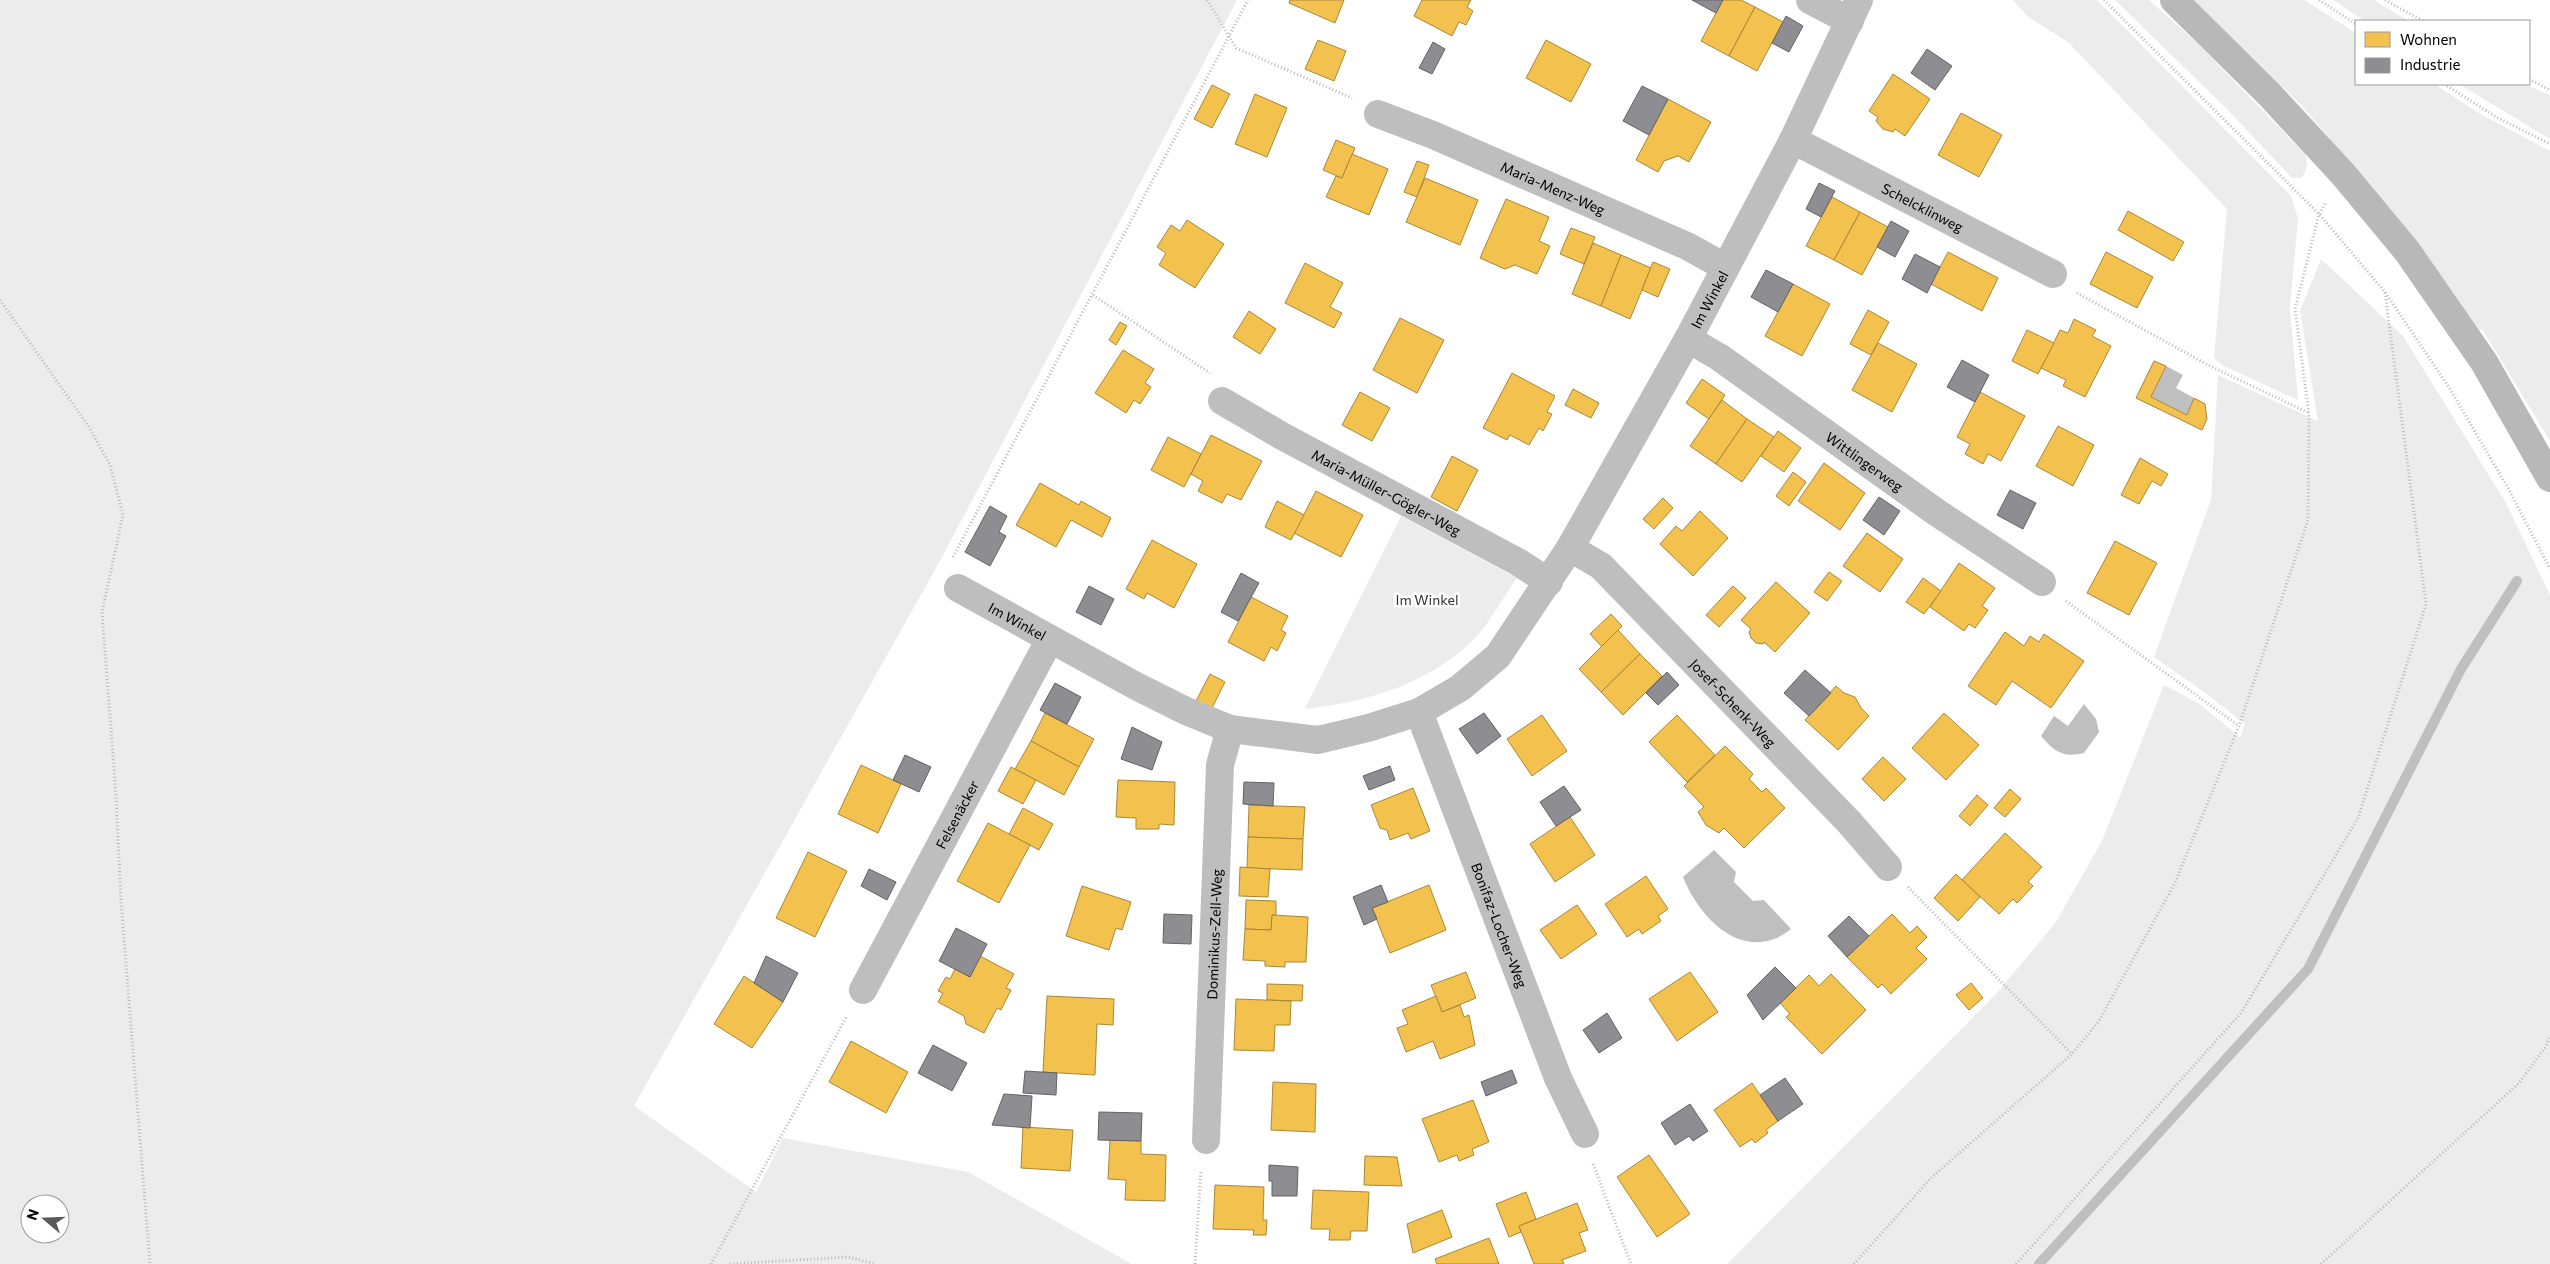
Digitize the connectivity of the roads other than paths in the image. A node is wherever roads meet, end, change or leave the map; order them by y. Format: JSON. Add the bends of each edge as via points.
{"nodes":[{"id":1,"x":1810,"y":0,"type":"edge"},
{"id":2,"x":2174,"y":0,"type":"edge"},
{"id":3,"x":1858,"y":8,"type":"edge"},
{"id":4,"x":1378,"y":114,"type":"road end"},
{"id":5,"x":1793,"y":140,"type":"junction"},
{"id":6,"x":1725,"y":267,"type":"junction"},
{"id":7,"x":2053,"y":274,"type":"road end"},
{"id":8,"x":1688,"y":339,"type":"junction"},
{"id":9,"x":1222,"y":402,"type":"road end"},
{"id":10,"x":2550,"y":478,"type":"edge"},
{"id":11,"x":1570,"y":548,"type":"junction"},
{"id":12,"x":1549,"y":582,"type":"junction"},
{"id":13,"x":2042,"y":582,"type":"road end"},
{"id":14,"x":958,"y":588,"type":"road end"},
{"id":15,"x":1050,"y":639,"type":"junction"},
{"id":16,"x":1419,"y":712,"type":"junction"},
{"id":17,"x":1230,"y":729,"type":"junction"},
{"id":18,"x":1888,"y":867,"type":"road end"},
{"id":19,"x":863,"y":990,"type":"road end"},
{"id":20,"x":1585,"y":1134,"type":"road end"},
{"id":21,"x":1206,"y":1140,"type":"road end"}],
"edges":[{"from":1,"to":3,"type":"street"},
{"from":2,"to":10,"type":"main road","via":[[2269,94],[2343,174],[2407,251],[2484,362]]},
{"from":3,"to":5,"type":"street","name":"Im Winkel"},
{"from":4,"to":6,"type":"street","name":"Maria-Menz-Weg","via":[[1687,246]]},
{"from":5,"to":6,"type":"street","name":"Im Winkel"},
{"from":5,"to":7,"type":"street","name":"Schelcklinweg"},
{"from":6,"to":8,"type":"street","name":"Im Winkel"},
{"from":8,"to":11,"type":"street","name":"Im Winkel"},
{"from":8,"to":13,"type":"street","name":"Wittlingerweg"},
{"from":9,"to":12,"type":"street","name":"Maria-Müller-Gögler-Weg","via":[[1518,562]]},
{"from":11,"to":12,"type":"street","name":"Im Winkel"},
{"from":11,"to":18,"type":"street","name":"Josef-Schenk-Weg","via":[[1601,566],[1849,822]]},
{"from":12,"to":16,"type":"street","name":"Im Winkel","via":[[1498,656],[1460,688]]},
{"from":14,"to":15,"type":"street","name":"Im Winkel"},
{"from":15,"to":17,"type":"street","name":"Im Winkel","via":[[1186,711]]},
{"from":15,"to":19,"type":"street","name":"Felsenäcker"},
{"from":16,"to":17,"type":"street","name":"Im Winkel","via":[[1318,740]]},
{"from":16,"to":20,"type":"street","name":"Bonifaz-Locher-Weg","via":[[1558,1078]]},
{"from":17,"to":21,"type":"street","name":"Dominikus-Zell-Weg","via":[[1220,765]]}]}
